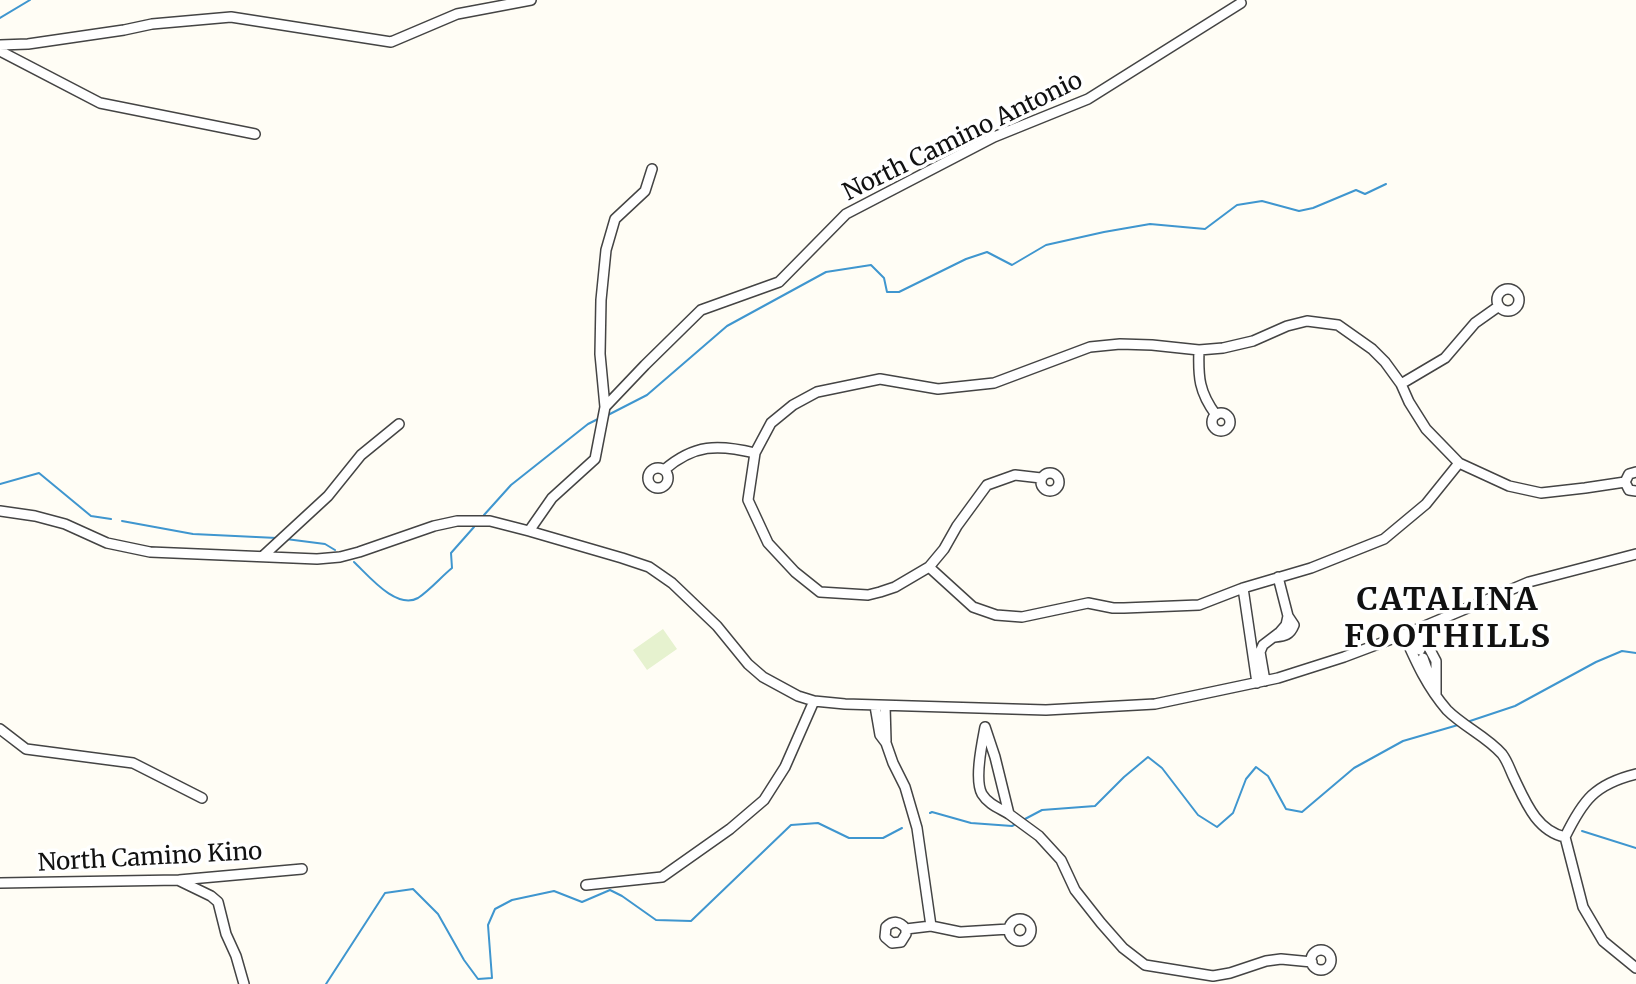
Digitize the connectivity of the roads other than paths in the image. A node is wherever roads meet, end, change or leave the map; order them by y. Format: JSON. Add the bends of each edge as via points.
{"nodes":[{"id":1,"x":531,"y":0,"type":"edge"},
{"id":2,"x":1241,"y":3,"type":"dead end"},
{"id":3,"x":0,"y":45,"type":"edge"},
{"id":4,"x":0,"y":51,"type":"edge"},
{"id":5,"x":255,"y":134,"type":"dead end"},
{"id":6,"x":652,"y":169,"type":"dead end"},
{"id":7,"x":1499,"y":306,"type":"dead end"},
{"id":8,"x":1199,"y":350,"type":"junction"},
{"id":9,"x":1401,"y":384,"type":"junction"},
{"id":10,"x":605,"y":407,"type":"junction"},
{"id":11,"x":1216,"y":415,"type":"dead end"},
{"id":12,"x":399,"y":424,"type":"dead end"},
{"id":13,"x":755,"y":453,"type":"junction"},
{"id":14,"x":1459,"y":463,"type":"junction"},
{"id":15,"x":664,"y":470,"type":"dead end"},
{"id":16,"x":1636,"y":472,"type":"edge"},
{"id":17,"x":1041,"y":478,"type":"dead end"},
{"id":18,"x":1625,"y":482,"type":"junction"},
{"id":19,"x":1636,"y":491,"type":"edge"},
{"id":20,"x":0,"y":511,"type":"edge"},
{"id":21,"x":530,"y":531,"type":"junction"},
{"id":22,"x":1636,"y":554,"type":"edge"},
{"id":23,"x":263,"y":556,"type":"junction"},
{"id":24,"x":929,"y":567,"type":"junction"},
{"id":25,"x":1278,"y":578,"type":"junction"},
{"id":26,"x":1243,"y":588,"type":"junction"},
{"id":27,"x":1412,"y":632,"type":"junction"},
{"id":28,"x":1261,"y":682,"type":"junction"},
{"id":29,"x":1436,"y":694,"type":"junction"},
{"id":30,"x":814,"y":701,"type":"junction"},
{"id":31,"x":880,"y":706,"type":"junction"},
{"id":32,"x":983,"y":708,"type":"junction"},
{"id":33,"x":985,"y":727,"type":"junction"},
{"id":34,"x":0,"y":729,"type":"edge"},
{"id":35,"x":1636,"y":774,"type":"edge"},
{"id":36,"x":202,"y":798,"type":"dead end"},
{"id":37,"x":1009,"y":814,"type":"junction"},
{"id":38,"x":1565,"y":837,"type":"junction"},
{"id":39,"x":302,"y":869,"type":"dead end"},
{"id":40,"x":179,"y":880,"type":"junction"},
{"id":41,"x":0,"y":883,"type":"edge"},
{"id":42,"x":586,"y":885,"type":"dead end"},
{"id":43,"x":931,"y":926,"type":"junction"},
{"id":44,"x":906,"y":929,"type":"dead end"},
{"id":45,"x":1009,"y":929,"type":"dead end"},
{"id":46,"x":1312,"y":961,"type":"dead end"},
{"id":47,"x":1636,"y":968,"type":"edge"},
{"id":48,"x":244,"y":984,"type":"edge"}],
"edges":[{"from":1,"to":3,"type":"street","via":[[457,14],[391,42],[231,17]]},
{"from":2,"to":10,"type":"street","name":"North Camino Antonio","via":[[1088,99],[994,137],[846,214],[779,282],[701,310]]},
{"from":4,"to":5,"type":"street","via":[[100,103]]},
{"from":6,"to":10,"type":"street","via":[[645,191],[615,219],[606,250],[600,341]]},
{"from":7,"to":9,"type":"street","via":[[1475,323],[1445,358]]},
{"from":8,"to":9,"type":"street","via":[[1253,341],[1307,321],[1324,323],[1363,341]]},
{"from":8,"to":11,"type":"street","via":[[1202,390]]},
{"from":8,"to":13,"type":"street","via":[[1136,344],[1097,346],[995,383],[938,388],[880,380],[817,392],[771,423]]},
{"from":9,"to":14,"type":"street","via":[[1426,429]]},
{"from":10,"to":21,"type":"street","via":[[595,459],[552,498]]},
{"from":12,"to":23,"type":"street","via":[[361,454],[328,496]]},
{"from":13,"to":15,"type":"street","via":[[731,447],[702,449]]},
{"from":13,"to":24,"type":"street","via":[[748,500],[768,543],[820,592],[867,595],[901,584]]},
{"from":14,"to":18,"type":"street","via":[[1509,486],[1541,492]]},
{"from":14,"to":25,"type":"street","via":[[1426,504],[1384,539]]},
{"from":16,"to":18,"type":"street"},
{"from":17,"to":24,"type":"street","via":[[1015,475],[987,485]]},
{"from":18,"to":19,"type":"street","via":[[1629,490]]},
{"from":20,"to":23,"type":"street","via":[[65,524],[107,543],[150,552]]},
{"from":21,"to":23,"type":"street","via":[[490,521],[457,521],[340,556]]},
{"from":21,"to":30,"type":"street","via":[[649,567],[717,626],[763,677]]},
{"from":22,"to":27,"type":"street","via":[[1529,582]]},
{"from":24,"to":26,"type":"street","via":[[973,607],[1021,617],[1088,603],[1113,608],[1199,605]]},
{"from":25,"to":26,"type":"street"},
{"from":25,"to":28,"type":"street","via":[[1288,616],[1286,625],[1260,652]]},
{"from":26,"to":28,"type":"street"},
{"from":27,"to":28,"type":"street"},
{"from":27,"to":29,"type":"street"},
{"from":27,"to":29,"type":"street","via":[[1421,674]]},
{"from":27,"to":29,"type":"street","via":[[1436,661]]},
{"from":28,"to":32,"type":"street","via":[[1155,704]]},
{"from":29,"to":38,"type":"street","via":[[1447,710],[1502,754],[1545,828]]},
{"from":30,"to":31,"type":"street"},
{"from":30,"to":42,"type":"street","via":[[785,767],[764,800],[730,829],[662,877]]},
{"from":31,"to":32,"type":"street"},
{"from":31,"to":43,"type":"street","via":[[886,743],[917,828]]},
{"from":32,"to":33,"type":"street"},
{"from":33,"to":37,"type":"street"},
{"from":33,"to":37,"type":"street","via":[[979,766],[981,792]]},
{"from":34,"to":36,"type":"street","via":[[26,749],[134,763]]},
{"from":35,"to":38,"type":"street","via":[[1594,792]]},
{"from":37,"to":46,"type":"street","via":[[1061,859],[1075,890],[1123,948],[1144,965],[1213,975],[1266,961]]},
{"from":38,"to":47,"type":"street","via":[[1583,907],[1603,941]]},
{"from":39,"to":40,"type":"street","name":"North Camino Kino"},
{"from":40,"to":41,"type":"street","name":"North Camino Kino"},
{"from":40,"to":48,"type":"street","via":[[218,902]]},
{"from":43,"to":44,"type":"street"},
{"from":43,"to":45,"type":"street","via":[[960,932]]}]}
